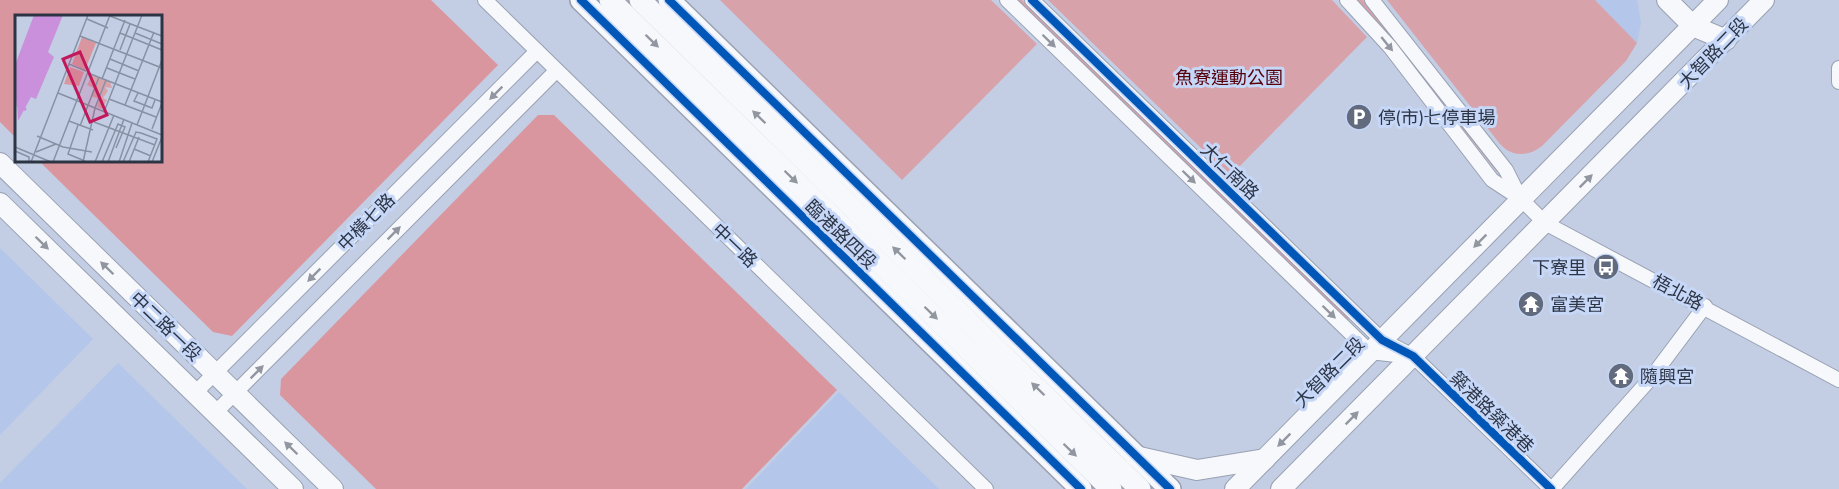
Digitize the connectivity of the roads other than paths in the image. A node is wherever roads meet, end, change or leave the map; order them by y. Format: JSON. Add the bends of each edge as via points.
{"nodes":[{"id":1,"x":485,"y":0,"type":"edge"},
{"id":2,"x":640,"y":0,"type":"edge"},
{"id":3,"x":669,"y":0,"type":"edge"},
{"id":4,"x":1007,"y":0,"type":"edge"},
{"id":5,"x":1032,"y":0,"type":"edge"},
{"id":6,"x":1347,"y":0,"type":"edge"},
{"id":7,"x":1372,"y":0,"type":"edge"},
{"id":8,"x":1667,"y":0,"type":"edge"},
{"id":9,"x":1764,"y":0,"type":"edge"},
{"id":10,"x":585,"y":1,"type":"edge"},
{"id":11,"x":1712,"y":2,"type":"edge"},
{"id":12,"x":615,"y":8,"type":"edge"},
{"id":13,"x":1693,"y":26,"type":"junction"},
{"id":14,"x":1726,"y":40,"type":"junction"},
{"id":15,"x":537,"y":51,"type":"junction"},
{"id":16,"x":1839,"y":68,"type":"edge"},
{"id":17,"x":556,"y":71,"type":"junction"},
{"id":18,"x":1839,"y":82,"type":"edge"},
{"id":19,"x":0,"y":163,"type":"edge"},
{"id":20,"x":1521,"y":200,"type":"junction"},
{"id":21,"x":0,"y":203,"type":"edge"},
{"id":22,"x":1545,"y":223,"type":"junction"},
{"id":23,"x":1705,"y":306,"type":"junction"},
{"id":24,"x":1376,"y":346,"type":"junction"},
{"id":25,"x":1413,"y":356,"type":"junction"},
{"id":26,"x":215,"y":374,"type":"junction"},
{"id":27,"x":1839,"y":380,"type":"edge"},
{"id":28,"x":195,"y":393,"type":"junction"},
{"id":29,"x":235,"y":395,"type":"junction"},
{"id":30,"x":215,"y":413,"type":"junction"},
{"id":31,"x":1135,"y":456,"type":"junction"},
{"id":32,"x":1265,"y":459,"type":"junction"},
{"id":33,"x":293,"y":489,"type":"edge"},
{"id":34,"x":333,"y":489,"type":"edge"},
{"id":35,"x":986,"y":489,"type":"edge"},
{"id":36,"x":1081,"y":489,"type":"edge"},
{"id":37,"x":1110,"y":489,"type":"edge"},
{"id":38,"x":1140,"y":489,"type":"edge"},
{"id":39,"x":1170,"y":489,"type":"edge"},
{"id":40,"x":1235,"y":489,"type":"edge"},
{"id":41,"x":1281,"y":489,"type":"edge"},
{"id":42,"x":1551,"y":489,"type":"edge"}],
"edges":[{"from":1,"to":15,"type":"street","name":"中一路"},
{"from":38,"to":2,"type":"main road","name":"臨港路四段","one_way":true},
{"from":3,"to":31,"type":"main road"},
{"from":4,"to":24,"type":"street","name":"大仁南路","one_way":true},
{"from":5,"to":24,"type":"street","name":"大仁南路"},
{"from":6,"to":20,"type":"street","name":"梧北路","one_way":true,"via":[[1390,47],[1492,180]]},
{"from":7,"to":20,"type":"street","name":"梧北路","via":[[1506,170]]},
{"from":8,"to":13,"type":"street"},
{"from":9,"to":14,"type":"street","name":"大智路二段"},
{"from":10,"to":12,"type":"main road","name":"臨港路四段"},
{"from":11,"to":13,"type":"street","name":"大智路二段"},
{"from":11,"to":14,"type":"street"},
{"from":12,"to":36,"type":"main road","name":"臨港路四段"},
{"from":12,"to":37,"type":"main road","name":"臨港路四段","one_way":true},
{"from":13,"to":14,"type":"street"},
{"from":13,"to":20,"type":"street","name":"大智路二段"},
{"from":22,"to":14,"type":"street","name":"大智路二段","one_way":true},
{"from":15,"to":17,"type":"street","name":"中一路"},
{"from":15,"to":26,"type":"street","name":"中橫七路","one_way":true},
{"from":16,"to":18,"type":"street"},
{"from":29,"to":17,"type":"street","name":"中橫七路","one_way":true},
{"from":17,"to":35,"type":"street","name":"中一路"},
{"from":26,"to":19,"type":"street","name":"中二路一段","one_way":true},
{"from":20,"to":22,"type":"street","name":"梧北路"},
{"from":20,"to":24,"type":"street","name":"大智路二段","one_way":true},
{"from":21,"to":28,"type":"street","name":"中二路一段","one_way":true},
{"from":22,"to":23,"type":"street","name":"梧北路"},
{"from":22,"to":25,"type":"street","name":"大智路二段"},
{"from":23,"to":27,"type":"street","name":"梧北路"},
{"from":23,"to":42,"type":"street","via":[[1651,378]]},
{"from":24,"to":25,"type":"street"},
{"from":24,"to":32,"type":"street","name":"大智路二段","one_way":true},
{"from":41,"to":25,"type":"street","name":"大智路二段","one_way":true},
{"from":25,"to":42,"type":"street","name":"築港路築港巷"},
{"from":26,"to":28,"type":"street","name":"中橫七路"},
{"from":26,"to":29,"type":"street","name":"中二路一段"},
{"from":28,"to":30,"type":"street","name":"中二路一段"},
{"from":29,"to":30,"type":"street","name":"中橫七路"},
{"from":34,"to":29,"type":"street","name":"中二路一段","one_way":true},
{"from":30,"to":33,"type":"street","name":"中二路一段"},
{"from":31,"to":32,"type":"street","via":[[1197,470]]},
{"from":31,"to":39,"type":"main road"},
{"from":32,"to":40,"type":"street","name":"大智路二段"}]}
